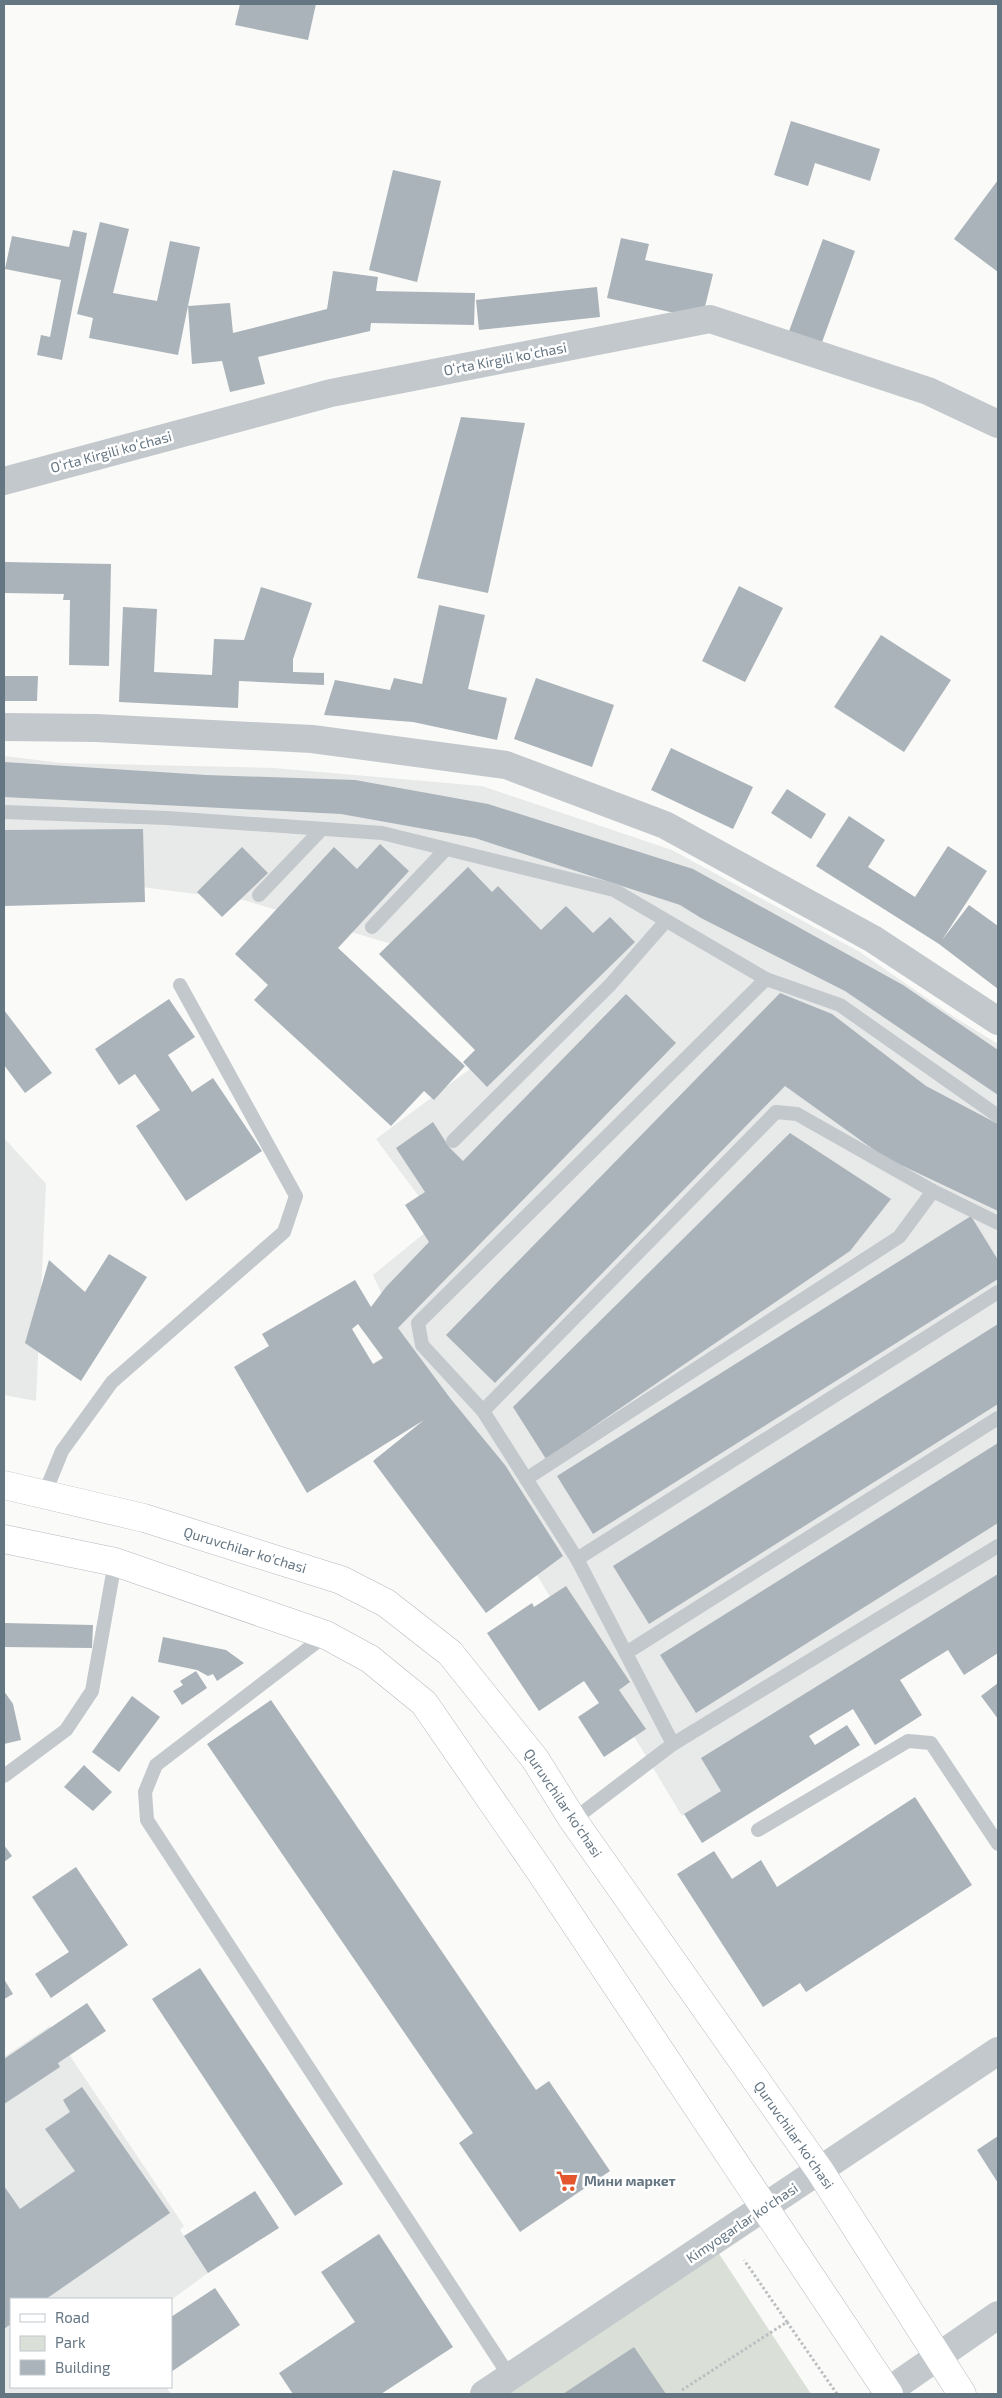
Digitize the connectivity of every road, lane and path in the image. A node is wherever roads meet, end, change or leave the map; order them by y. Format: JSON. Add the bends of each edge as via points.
{"nodes":[{"id":1,"x":998,"y":424,"type":"edge"},
{"id":2,"x":4,"y":481,"type":"edge"},
{"id":3,"x":4,"y":727,"type":"edge"},
{"id":4,"x":4,"y":812,"type":"edge"},
{"id":5,"x":322,"y":829,"type":"junction"},
{"id":6,"x":446,"y":849,"type":"junction"},
{"id":7,"x":259,"y":895,"type":"dead end"},
{"id":8,"x":666,"y":921,"type":"junction"},
{"id":9,"x":372,"y":927,"type":"dead end"},
{"id":10,"x":766,"y":978,"type":"junction"},
{"id":11,"x":180,"y":985,"type":"dead end"},
{"id":12,"x":998,"y":1021,"type":"edge"},
{"id":13,"x":998,"y":1116,"type":"edge"},
{"id":14,"x":453,"y":1140,"type":"dead end"},
{"id":15,"x":934,"y":1191,"type":"junction"},
{"id":16,"x":998,"y":1223,"type":"edge"},
{"id":17,"x":998,"y":1292,"type":"edge"},
{"id":18,"x":483,"y":1412,"type":"junction"},
{"id":19,"x":998,"y":1418,"type":"edge"},
{"id":20,"x":526,"y":1479,"type":"junction"},
{"id":21,"x":4,"y":1485,"type":"edge"},
{"id":22,"x":44,"y":1495,"type":"junction"},
{"id":23,"x":4,"y":1539,"type":"edge"},
{"id":24,"x":998,"y":1546,"type":"edge"},
{"id":25,"x":577,"y":1559,"type":"junction"},
{"id":26,"x":115,"y":1562,"type":"junction"},
{"id":27,"x":326,"y":1635,"type":"junction"},
{"id":28,"x":626,"y":1653,"type":"junction"},
{"id":29,"x":673,"y":1744,"type":"junction"},
{"id":30,"x":4,"y":1776,"type":"edge"},
{"id":31,"x":573,"y":1820,"type":"junction"},
{"id":32,"x":758,"y":1830,"type":"dead end"},
{"id":33,"x":998,"y":1844,"type":"edge"},
{"id":34,"x":998,"y":2051,"type":"edge"},
{"id":35,"x":820,"y":2171,"type":"junction"},
{"id":36,"x":766,"y":2207,"type":"junction"},
{"id":37,"x":726,"y":2234,"type":"junction"},
{"id":38,"x":998,"y":2315,"type":"edge"},
{"id":39,"x":787,"y":2322,"type":"junction"},
{"id":40,"x":938,"y":2358,"type":"junction"},
{"id":41,"x":510,"y":2377,"type":"junction"},
{"id":42,"x":682,"y":2390,"type":"dead end"},
{"id":43,"x":887,"y":2393,"type":"edge"},
{"id":44,"x":484,"y":2394,"type":"edge"},
{"id":45,"x":837,"y":2394,"type":"edge"},
{"id":46,"x":962,"y":2394,"type":"edge"}],
"edges":[{"from":1,"to":2,"type":"street","name":"Oʻrta Kirgili koʻchasi","via":[[928,391],[710,319],[331,393]]},
{"from":3,"to":12,"type":"street","via":[[96,728],[312,739],[506,765],[664,825],[874,939]]},
{"from":4,"to":5,"type":"lane","via":[[167,818]]},
{"from":5,"to":6,"type":"lane","via":[[382,833]]},
{"from":5,"to":7,"type":"lane"},
{"from":6,"to":8,"type":"lane","via":[[614,890]]},
{"from":6,"to":9,"type":"lane"},
{"from":8,"to":10,"type":"lane"},
{"from":8,"to":14,"type":"lane","via":[[610,986]]},
{"from":10,"to":13,"type":"lane","via":[[840,1005]]},
{"from":10,"to":18,"type":"lane","via":[[418,1323],[422,1345]]},
{"from":11,"to":22,"type":"lane","via":[[296,1196],[284,1232],[112,1382],[62,1451]]},
{"from":15,"to":16,"type":"lane"},
{"from":15,"to":18,"type":"lane","via":[[797,1114],[776,1112]]},
{"from":15,"to":20,"type":"lane","via":[[899,1237]]},
{"from":17,"to":25,"type":"lane"},
{"from":18,"to":20,"type":"lane"},
{"from":19,"to":28,"type":"lane"},
{"from":20,"to":25,"type":"lane"},
{"from":21,"to":22,"type":"main road","name":"Quruvchilar ko'chasi"},
{"from":22,"to":31,"type":"main road","name":"Quruvchilar ko'chasi","via":[[144,1518],[341,1580],[386,1603],[450,1653],[535,1758]]},
{"from":23,"to":26,"type":"main road"},
{"from":24,"to":29,"type":"lane"},
{"from":25,"to":28,"type":"lane"},
{"from":26,"to":27,"type":"main road"},
{"from":26,"to":30,"type":"lane","via":[[92,1691],[66,1730]]},
{"from":27,"to":36,"type":"main road","via":[[370,1659],[424,1703]]},
{"from":27,"to":41,"type":"lane","via":[[156,1765],[145,1792],[146,1820]]},
{"from":28,"to":29,"type":"lane"},
{"from":29,"to":31,"type":"lane"},
{"from":31,"to":35,"type":"main road","name":"Quruvchilar ko'chasi"},
{"from":32,"to":33,"type":"lane","via":[[908,1741],[931,1743]]},
{"from":34,"to":35,"type":"street","name":"Kimyogarlar ko'chasi"},
{"from":35,"to":36,"type":"street","name":"Kimyogarlar ko'chasi"},
{"from":35,"to":40,"type":"main road","name":"Quruvchilar ko'chasi"},
{"from":36,"to":37,"type":"street","name":"Kimyogarlar ko'chasi"},
{"from":36,"to":43,"type":"main road"},
{"from":37,"to":39,"type":"path"},
{"from":37,"to":41,"type":"street","name":"Kimyogarlar ko'chasi"},
{"from":38,"to":40,"type":"street"},
{"from":39,"to":42,"type":"path"},
{"from":39,"to":45,"type":"path"},
{"from":40,"to":43,"type":"street"},
{"from":40,"to":46,"type":"main road","name":"Quruvchilar ko'chasi"},
{"from":41,"to":44,"type":"street","name":"Kimyogarlar ko'chasi"}]}
